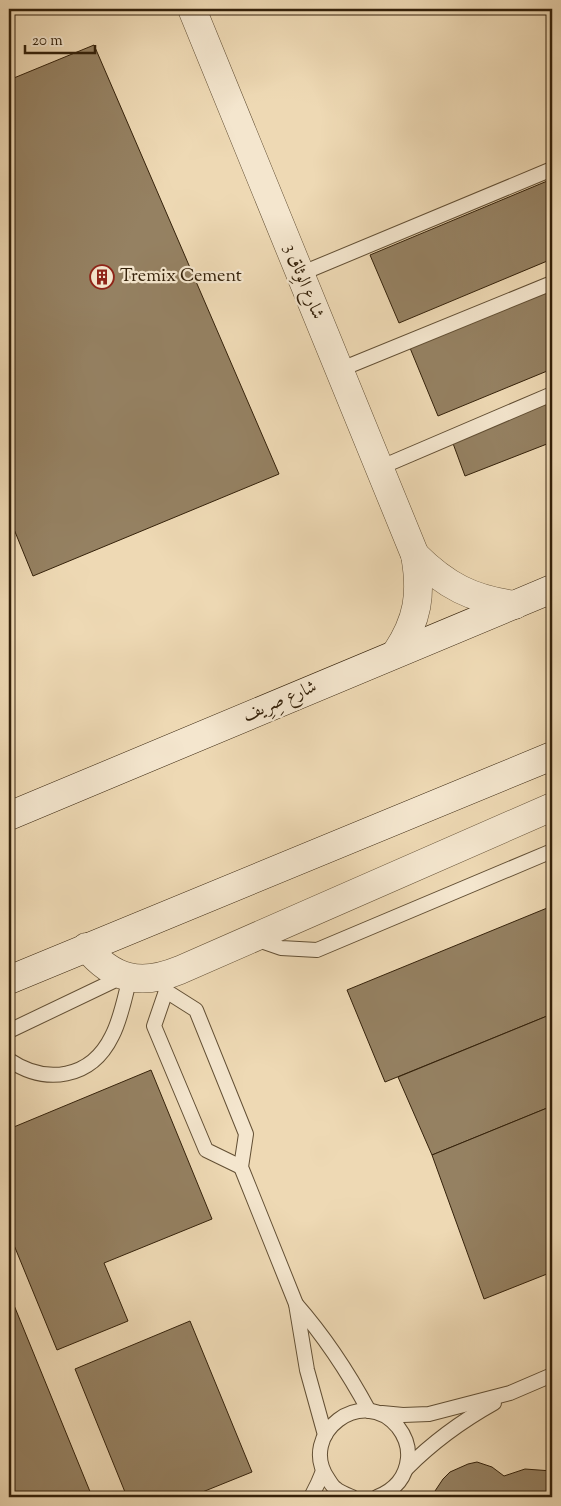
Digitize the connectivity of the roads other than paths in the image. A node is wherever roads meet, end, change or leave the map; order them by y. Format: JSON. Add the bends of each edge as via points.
{"nodes":[{"id":1,"x":192,"y":9,"type":"edge"},
{"id":2,"x":552,"y":169,"type":"edge"},
{"id":3,"x":300,"y":274,"type":"junction"},
{"id":4,"x":552,"y":282,"type":"edge"},
{"id":5,"x":339,"y":370,"type":"junction"},
{"id":6,"x":552,"y":394,"type":"edge"},
{"id":7,"x":379,"y":468,"type":"junction"},
{"id":8,"x":415,"y":555,"type":"junction"},
{"id":9,"x":552,"y":589,"type":"edge"},
{"id":10,"x":515,"y":605,"type":"junction"},
{"id":11,"x":396,"y":653,"type":"junction"},
{"id":12,"x":552,"y":756,"type":"edge"},
{"id":13,"x":552,"y":807,"type":"edge"},
{"id":14,"x":9,"y":816,"type":"edge"},
{"id":15,"x":552,"y":851,"type":"edge"},
{"id":16,"x":252,"y":938,"type":"junction"},
{"id":17,"x":86,"y":947,"type":"junction"},
{"id":18,"x":127,"y":977,"type":"junction"},
{"id":19,"x":9,"y":980,"type":"edge"},
{"id":20,"x":163,"y":984,"type":"junction"},
{"id":21,"x":9,"y":1030,"type":"edge"},
{"id":22,"x":9,"y":1060,"type":"edge"},
{"id":23,"x":241,"y":1167,"type":"junction"},
{"id":24,"x":296,"y":1304,"type":"junction"},
{"id":25,"x":552,"y":1375,"type":"edge"},
{"id":26,"x":510,"y":1393,"type":"junction"},
{"id":27,"x":373,"y":1411,"type":"junction"},
{"id":28,"x":325,"y":1435,"type":"junction"},
{"id":29,"x":407,"y":1468,"type":"junction"},
{"id":30,"x":323,"y":1471,"type":"junction"},
{"id":31,"x":400,"y":1481,"type":"junction"},
{"id":32,"x":310,"y":1497,"type":"edge"},
{"id":33,"x":352,"y":1497,"type":"edge"},
{"id":34,"x":377,"y":1497,"type":"edge"},
{"id":35,"x":403,"y":1497,"type":"edge"}],
"edges":[{"from":1,"to":3,"type":"street","name":"شارع الوِثاق 3"},
{"from":2,"to":3,"type":"lane"},
{"from":3,"to":5,"type":"street","name":"شارع الوِثاق 3"},
{"from":4,"to":5,"type":"lane"},
{"from":5,"to":7,"type":"street","name":"شارع الوِثاق 3"},
{"from":6,"to":7,"type":"lane"},
{"from":7,"to":8,"type":"street","name":"شارع الوِثاق 3"},
{"from":8,"to":10,"type":"street","name":"شارع الوِثاق 3","via":[[431,572],[470,595]]},
{"from":8,"to":11,"type":"street","name":"شارع الوِثاق 3","via":[[419,596],[407,636]]},
{"from":9,"to":10,"type":"street","name":"شارع صِرِيف"},
{"from":10,"to":11,"type":"street","name":"شارع صِرِيف"},
{"from":11,"to":14,"type":"street","name":"شارع صِرِيف"},
{"from":12,"to":17,"type":"street"},
{"from":13,"to":16,"type":"street"},
{"from":15,"to":16,"type":"lane","via":[[317,950],[281,948]]},
{"from":16,"to":20,"type":"street"},
{"from":17,"to":18,"type":"street","via":[[110,970]]},
{"from":17,"to":19,"type":"street"},
{"from":18,"to":20,"type":"street"},
{"from":18,"to":21,"type":"lane"},
{"from":18,"to":22,"type":"lane","via":[[113,1034],[91,1063],[56,1075],[38,1074]]},
{"from":20,"to":23,"type":"lane","via":[[196,1010],[246,1134]]},
{"from":20,"to":23,"type":"lane","via":[[154,1026],[202,1141],[206,1150]]},
{"from":23,"to":24,"type":"lane"},
{"from":24,"to":27,"type":"lane","via":[[337,1355]]},
{"from":24,"to":28,"type":"lane","via":[[306,1370]]},
{"from":25,"to":26,"type":"lane"},
{"from":26,"to":27,"type":"lane","via":[[429,1414]]},
{"from":26,"to":29,"type":"lane","via":[[461,1422]]},
{"from":27,"to":28,"type":"lane","via":[[356,1411],[343,1416]]},
{"from":27,"to":29,"type":"lane","via":[[392,1420],[404,1434],[409,1451]]},
{"from":28,"to":30,"type":"lane","via":[[320,1453]]},
{"from":29,"to":31,"type":"lane"},
{"from":30,"to":32,"type":"lane"},
{"from":30,"to":33,"type":"lane","via":[[335,1488]]},
{"from":31,"to":34,"type":"lane","via":[[389,1492]]},
{"from":31,"to":35,"type":"lane"}]}
